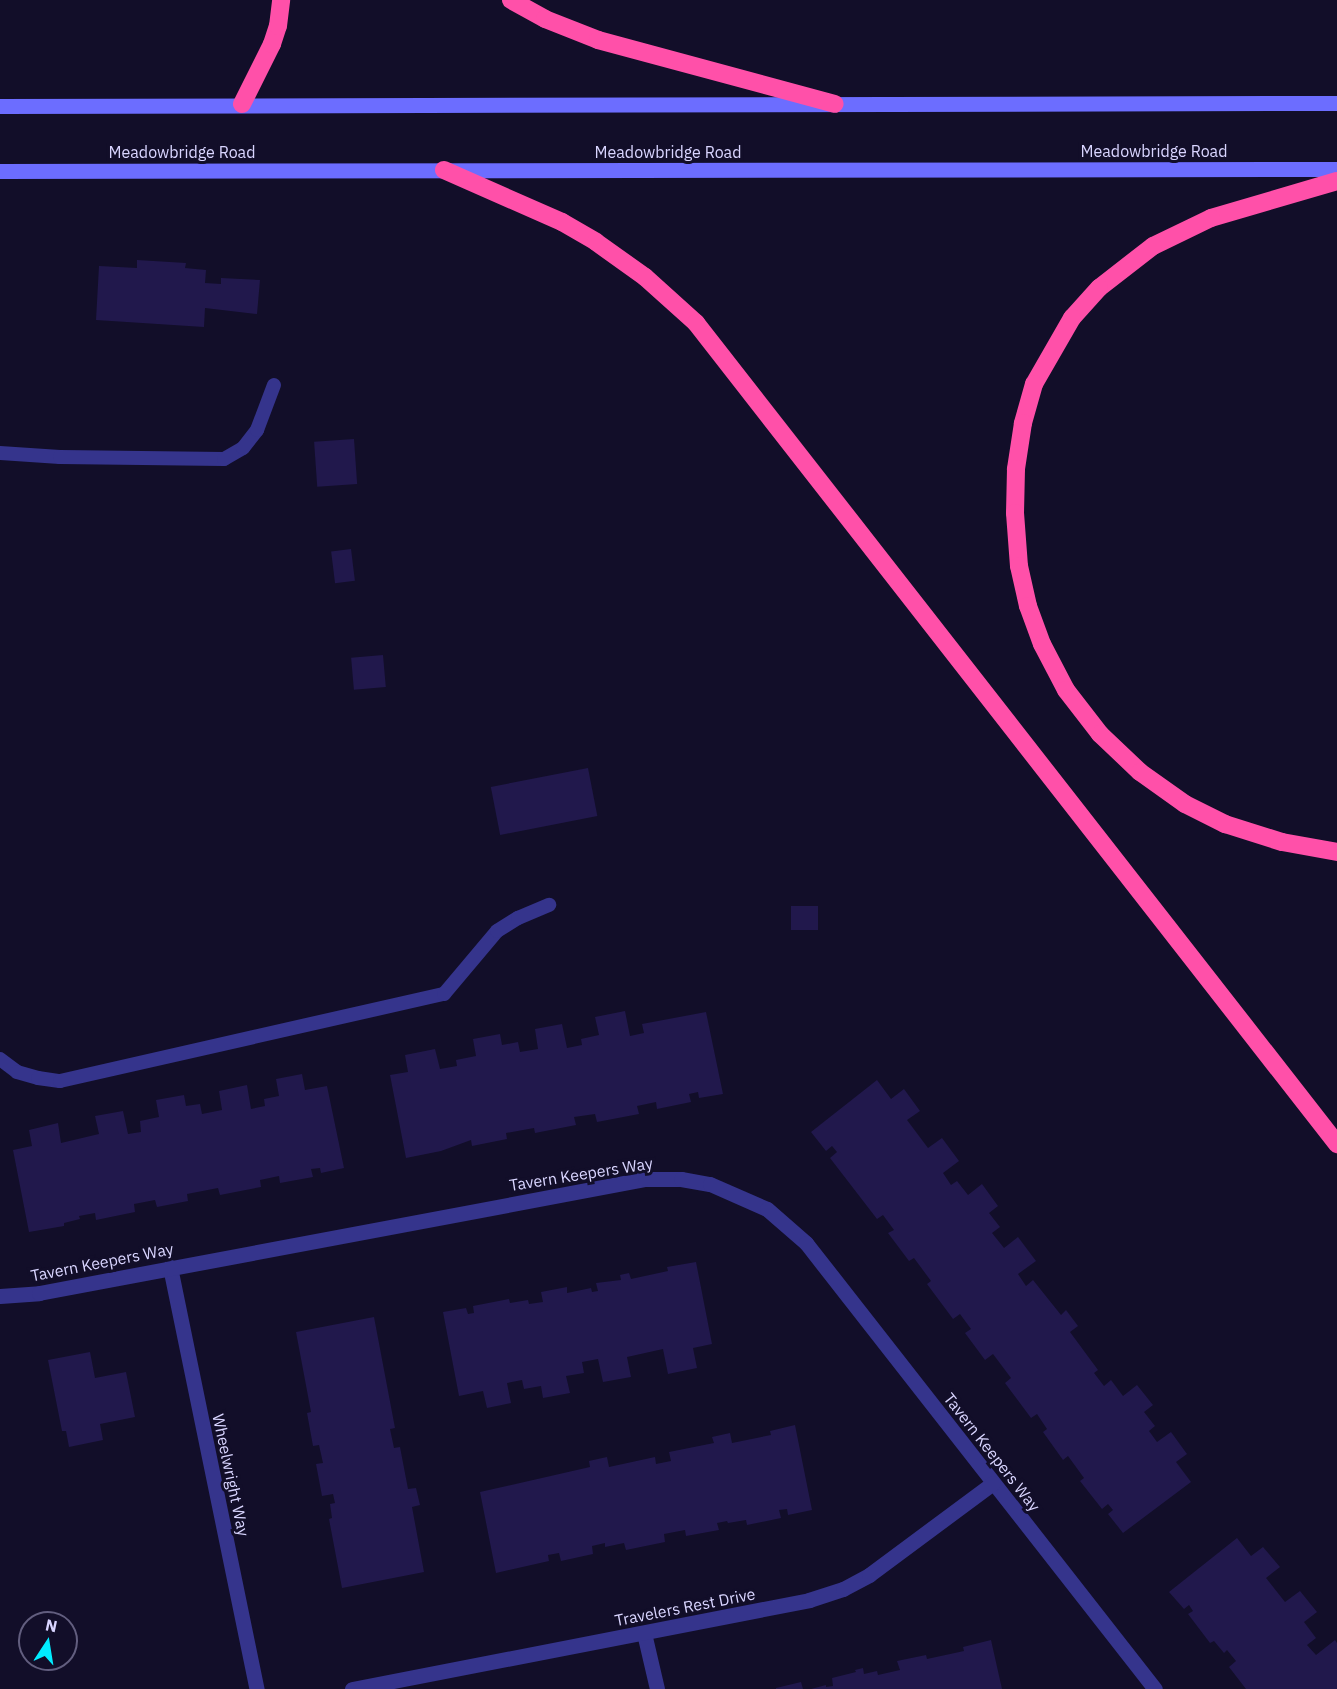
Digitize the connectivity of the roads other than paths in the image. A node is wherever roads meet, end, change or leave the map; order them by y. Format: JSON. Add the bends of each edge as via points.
{"nodes":[{"id":1,"x":281,"y":0,"type":"edge"},
{"id":2,"x":511,"y":0,"type":"edge"},
{"id":3,"x":1333,"y":103,"type":"edge"},
{"id":4,"x":242,"y":104,"type":"junction"},
{"id":5,"x":835,"y":104,"type":"junction"},
{"id":6,"x":0,"y":106,"type":"edge"},
{"id":7,"x":1337,"y":169,"type":"edge"},
{"id":8,"x":444,"y":170,"type":"junction"},
{"id":9,"x":0,"y":171,"type":"edge"},
{"id":10,"x":1337,"y":181,"type":"edge"},
{"id":11,"x":274,"y":385,"type":"dead end"},
{"id":12,"x":0,"y":453,"type":"edge"},
{"id":13,"x":1337,"y":852,"type":"edge"},
{"id":14,"x":549,"y":905,"type":"dead end"},
{"id":15,"x":0,"y":1059,"type":"edge"},
{"id":16,"x":1337,"y":1144,"type":"edge"},
{"id":17,"x":170,"y":1267,"type":"junction"},
{"id":18,"x":0,"y":1296,"type":"edge"},
{"id":19,"x":993,"y":1483,"type":"junction"},
{"id":20,"x":644,"y":1633,"type":"junction"},
{"id":21,"x":257,"y":1689,"type":"edge"},
{"id":22,"x":352,"y":1689,"type":"edge"},
{"id":23,"x":657,"y":1689,"type":"edge"},
{"id":24,"x":1155,"y":1689,"type":"edge"}],
"edges":[{"from":1,"to":4,"type":"highway","via":[[272,44]]},
{"from":2,"to":5,"type":"highway","via":[[545,19],[598,40]]},
{"from":3,"to":5,"type":"main road"},
{"from":4,"to":5,"type":"main road"},
{"from":4,"to":6,"type":"main road"},
{"from":7,"to":8,"type":"main road","name":"Meadowbridge Road"},
{"from":8,"to":9,"type":"main road","name":"Meadowbridge Road"},
{"from":8,"to":16,"type":"highway","via":[[562,222],[596,242],[696,323]]},
{"from":10,"to":13,"type":"highway","via":[[1201,222],[1153,246],[1099,288],[1072,318],[1034,384],[1016,469],[1016,513],[1019,566],[1041,644],[1066,690],[1100,734],[1140,772],[1185,804],[1225,824],[1282,842]]},
{"from":11,"to":12,"type":"lane","via":[[257,430],[243,448],[224,459]]},
{"from":14,"to":15,"type":"lane","via":[[497,931],[444,994],[60,1081],[17,1072]]},
{"from":17,"to":18,"type":"street","name":"Tavern Keepers Way","via":[[39,1293]]},
{"from":17,"to":19,"type":"street","name":"Tavern Keepers Way","via":[[645,1179],[710,1184],[767,1209],[806,1243]]},
{"from":17,"to":21,"type":"street","name":"Wheelwright Way"},
{"from":19,"to":20,"type":"street","name":"Travelers Rest Drive","via":[[869,1575],[843,1589],[808,1600]]},
{"from":19,"to":24,"type":"street","name":"Tavern Keepers Way"},
{"from":20,"to":22,"type":"street","name":"Travelers Rest Drive"},
{"from":20,"to":23,"type":"street"}]}
